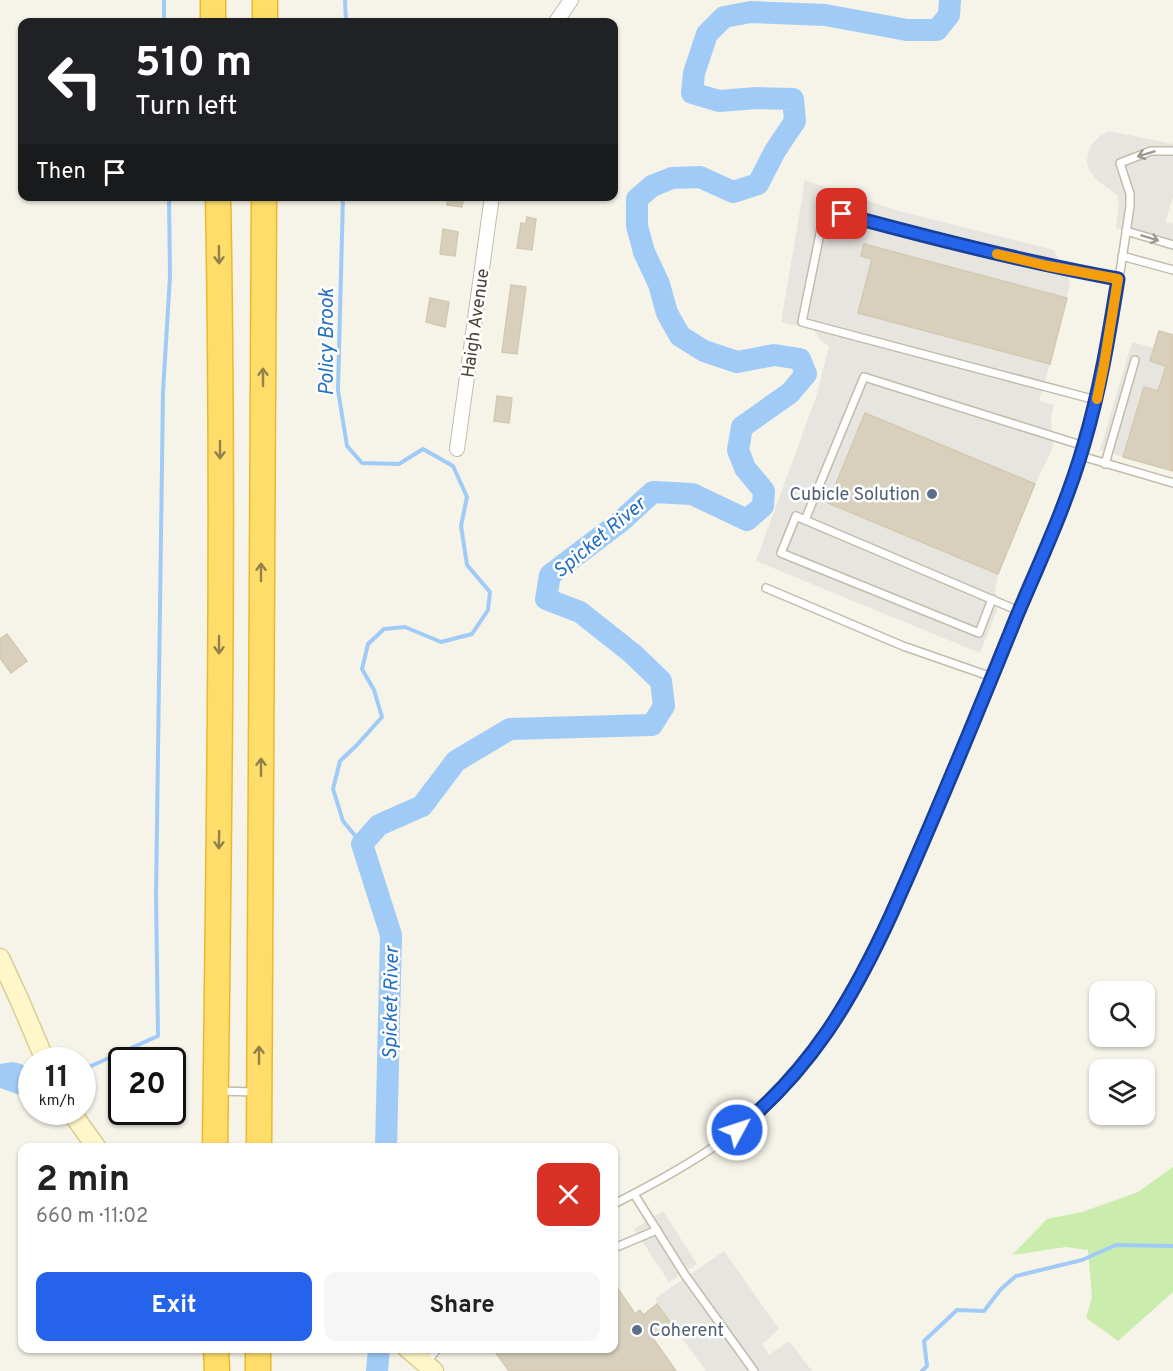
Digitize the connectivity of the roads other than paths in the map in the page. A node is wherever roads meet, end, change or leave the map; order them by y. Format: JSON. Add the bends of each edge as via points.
{"nodes":[{"id":1,"x":213,"y":0,"type":"edge"},
{"id":2,"x":265,"y":0,"type":"edge"},
{"id":3,"x":571,"y":0,"type":"edge"},
{"id":4,"x":213,"y":18,"type":"edge"},
{"id":5,"x":265,"y":18,"type":"edge"},
{"id":6,"x":559,"y":18,"type":"edge"},
{"id":7,"x":1173,"y":151,"type":"edge"},
{"id":8,"x":218,"y":201,"type":"edge"},
{"id":9,"x":264,"y":201,"type":"edge"},
{"id":10,"x":491,"y":201,"type":"edge"},
{"id":11,"x":1126,"y":231,"type":"junction"},
{"id":12,"x":1173,"y":245,"type":"edge"},
{"id":13,"x":1122,"y":256,"type":"junction"},
{"id":14,"x":1173,"y":270,"type":"edge"},
{"id":15,"x":1118,"y":279,"type":"junction"},
{"id":16,"x":1135,"y":360,"type":"dead end"},
{"id":17,"x":1096,"y":400,"type":"junction"},
{"id":18,"x":1084,"y":446,"type":"junction"},
{"id":19,"x":457,"y":449,"type":"dead end"},
{"id":20,"x":1081,"y":456,"type":"junction"},
{"id":21,"x":1105,"y":464,"type":"junction"},
{"id":22,"x":1173,"y":483,"type":"edge"},
{"id":23,"x":805,"y":520,"type":"junction"},
{"id":24,"x":766,"y":588,"type":"dead end"},
{"id":25,"x":992,"y":599,"type":"junction"},
{"id":26,"x":1019,"y":611,"type":"junction"},
{"id":27,"x":992,"y":677,"type":"junction"},
{"id":28,"x":0,"y":958,"type":"edge"},
{"id":29,"x":40,"y":1047,"type":"edge"},
{"id":30,"x":216,"y":1091,"type":"junction"},
{"id":31,"x":259,"y":1092,"type":"junction"},
{"id":32,"x":80,"y":1125,"type":"edge"},
{"id":33,"x":93,"y":1143,"type":"edge"},
{"id":34,"x":215,"y":1143,"type":"edge"},
{"id":35,"x":259,"y":1143,"type":"edge"},
{"id":36,"x":634,"y":1194,"type":"junction"},
{"id":37,"x":618,"y":1202,"type":"edge"},
{"id":38,"x":657,"y":1230,"type":"junction"},
{"id":39,"x":618,"y":1246,"type":"edge"},
{"id":40,"x":216,"y":1353,"type":"edge"},
{"id":41,"x":258,"y":1353,"type":"edge"},
{"id":42,"x":412,"y":1353,"type":"edge"},
{"id":43,"x":436,"y":1353,"type":"edge"},
{"id":44,"x":428,"y":1368,"type":"edge"},
{"id":45,"x":217,"y":1371,"type":"edge"},
{"id":46,"x":258,"y":1371,"type":"edge"},
{"id":47,"x":754,"y":1371,"type":"edge"}],
"edges":[{"from":1,"to":4,"type":"highway"},
{"from":2,"to":5,"type":"highway"},
{"from":3,"to":6,"type":"street"},
{"from":7,"to":11,"type":"lane","one_way":true,"via":[[1151,151],[1120,163],[1130,194]]},
{"from":8,"to":30,"type":"highway","one_way":true},
{"from":31,"to":9,"type":"highway","one_way":true},
{"from":10,"to":19,"type":"street","name":"Haigh Avenue"},
{"from":11,"to":12,"type":"lane","one_way":true},
{"from":11,"to":13,"type":"lane"},
{"from":13,"to":14,"type":"lane"},
{"from":13,"to":15,"type":"lane"},
{"from":15,"to":17,"type":"lane"},
{"from":15,"to":17,"type":"lane","via":[[980,250],[825,209],[802,322]]},
{"from":16,"to":21,"type":"lane"},
{"from":17,"to":18,"type":"lane"},
{"from":18,"to":20,"type":"lane"},
{"from":18,"to":23,"type":"lane","via":[[864,377]]},
{"from":20,"to":21,"type":"lane"},
{"from":20,"to":26,"type":"lane"},
{"from":21,"to":22,"type":"lane"},
{"from":23,"to":25,"type":"lane"},
{"from":23,"to":25,"type":"lane","via":[[796,516],[781,553],[978,633]]},
{"from":24,"to":27,"type":"lane","via":[[903,646]]},
{"from":25,"to":26,"type":"lane"},
{"from":26,"to":27,"type":"lane"},
{"from":27,"to":36,"type":"lane","via":[[880,940],[833,1026],[780,1092],[748,1121],[703,1156]]},
{"from":28,"to":29,"type":"street"},
{"from":30,"to":31,"type":"lane"},
{"from":30,"to":34,"type":"highway"},
{"from":31,"to":35,"type":"highway"},
{"from":32,"to":33,"type":"street"},
{"from":36,"to":37,"type":"lane"},
{"from":36,"to":38,"type":"lane"},
{"from":38,"to":39,"type":"lane"},
{"from":38,"to":47,"type":"lane"},
{"from":40,"to":45,"type":"highway"},
{"from":41,"to":46,"type":"highway"},
{"from":42,"to":44,"type":"street"},
{"from":43,"to":44,"type":"lane"}]}
